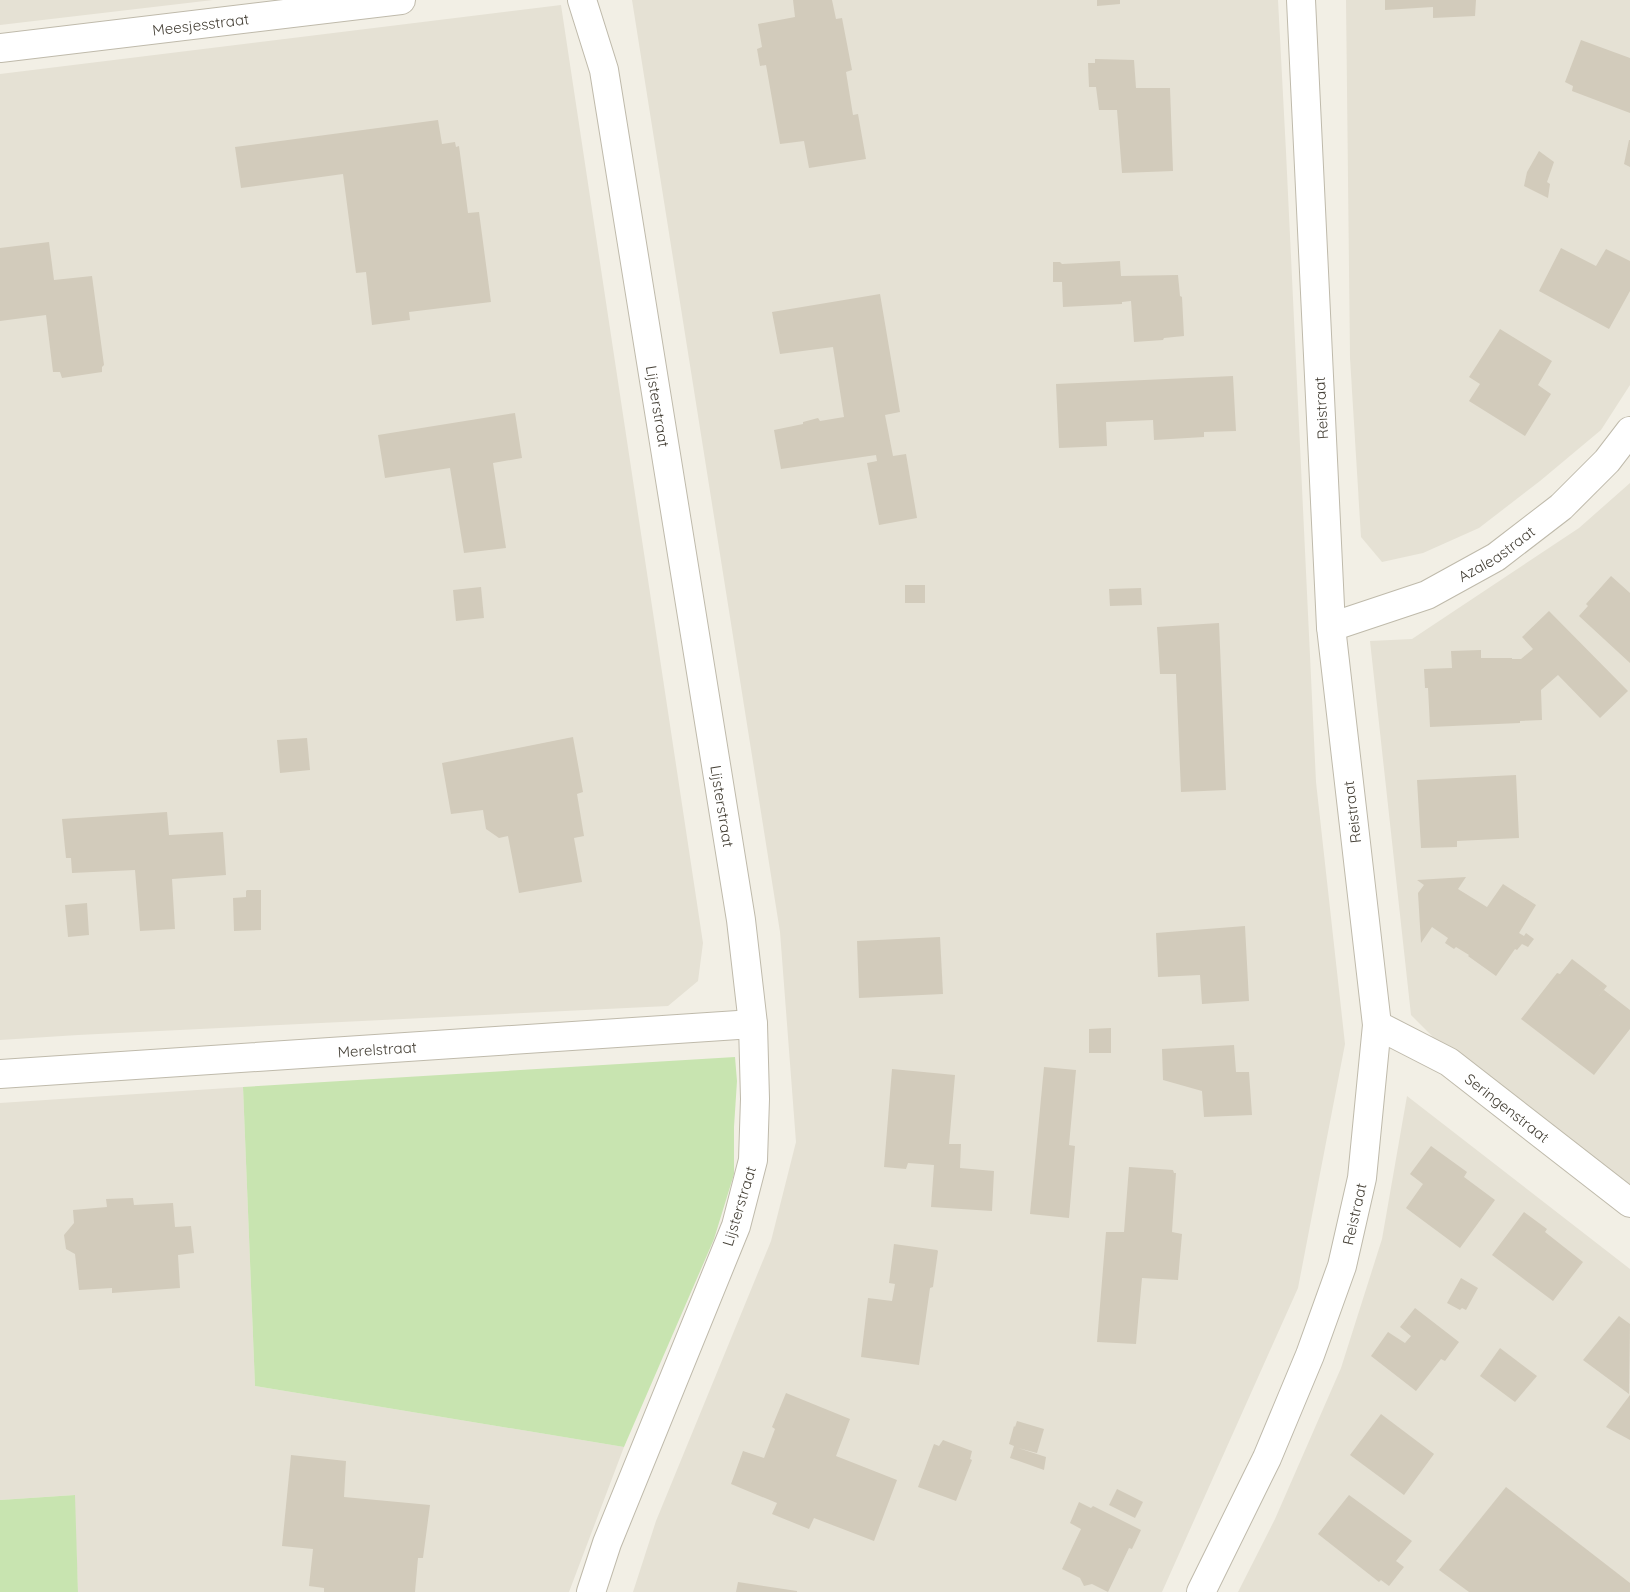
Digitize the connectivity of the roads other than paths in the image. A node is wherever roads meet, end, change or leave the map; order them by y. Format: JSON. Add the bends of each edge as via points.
{"nodes":[{"id":1,"x":401,"y":0,"type":"edge"},
{"id":2,"x":582,"y":0,"type":"edge"},
{"id":3,"x":1301,"y":0,"type":"edge"},
{"id":4,"x":0,"y":48,"type":"edge"},
{"id":5,"x":1630,"y":430,"type":"edge"},
{"id":6,"x":1331,"y":626,"type":"junction"},
{"id":7,"x":753,"y":1024,"type":"junction"},
{"id":8,"x":1376,"y":1025,"type":"junction"},
{"id":9,"x":0,"y":1074,"type":"edge"},
{"id":10,"x":1630,"y":1203,"type":"edge"},
{"id":11,"x":591,"y":1592,"type":"edge"},
{"id":12,"x":1201,"y":1592,"type":"edge"}],
"edges":[{"from":1,"to":4,"type":"street","name":"Meesjesstraat"},
{"from":2,"to":7,"type":"street","name":"Lijsterstraat","via":[[604,70],[739,911]]},
{"from":3,"to":6,"type":"street","name":"Reistraat"},
{"from":5,"to":6,"type":"street","name":"Azaleastraat","via":[[1608,462],[1561,507],[1496,557],[1427,595]]},
{"from":6,"to":8,"type":"street","name":"Reistraat"},
{"from":7,"to":9,"type":"street","name":"Merelstraat"},
{"from":7,"to":11,"type":"street","name":"Lijsterstraat","via":[[753,1160],[736,1226],[611,1534]]},
{"from":8,"to":10,"type":"street","name":"Seringenstraat","via":[[1449,1062]]},
{"from":8,"to":12,"type":"street","name":"Reistraat","via":[[1362,1178],[1342,1266],[1310,1355],[1266,1458]]}]}
